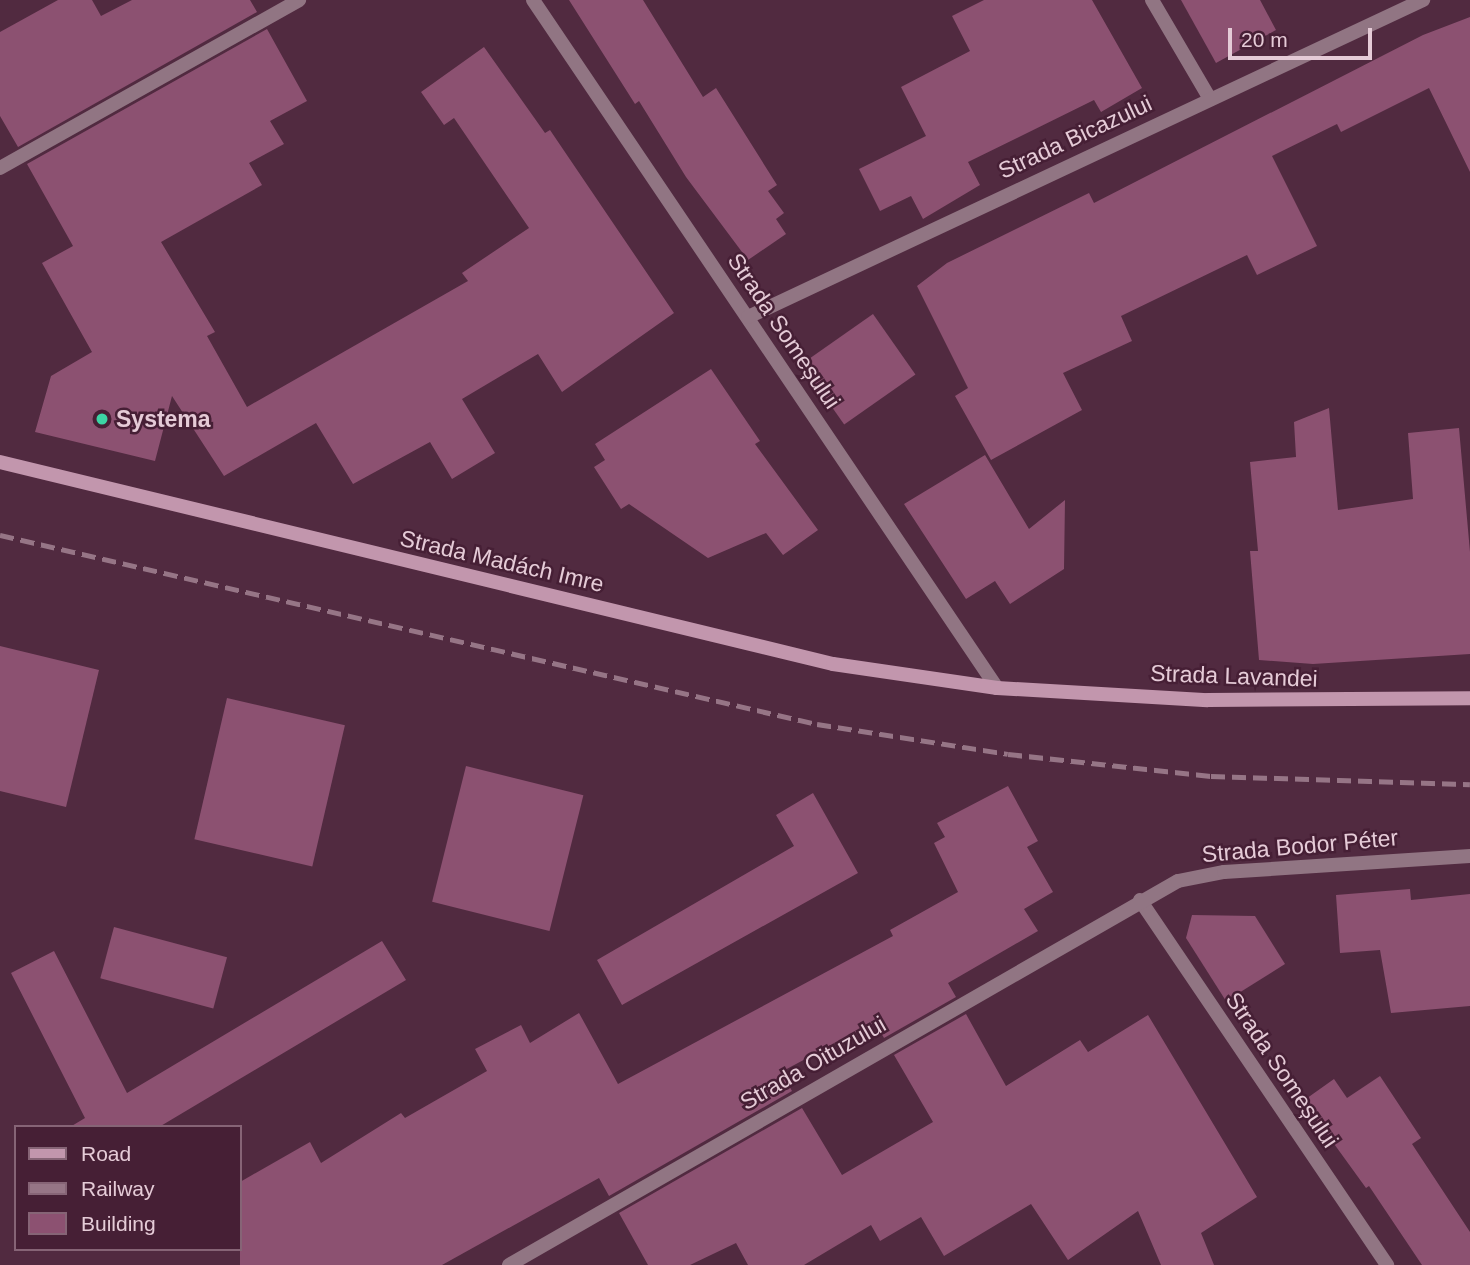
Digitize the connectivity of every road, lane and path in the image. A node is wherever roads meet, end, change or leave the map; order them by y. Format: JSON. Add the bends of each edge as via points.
{"nodes":[{"id":1,"x":299,"y":0,"type":"edge"},
{"id":2,"x":533,"y":0,"type":"edge"},
{"id":3,"x":1152,"y":0,"type":"edge"},
{"id":4,"x":1423,"y":0,"type":"edge"},
{"id":5,"x":1210,"y":99,"type":"junction"},
{"id":6,"x":0,"y":168,"type":"edge"},
{"id":7,"x":748,"y":317,"type":"junction"},
{"id":8,"x":0,"y":463,"type":"edge"},
{"id":9,"x":997,"y":688,"type":"junction"},
{"id":10,"x":1470,"y":698,"type":"edge"},
{"id":11,"x":1470,"y":856,"type":"edge"},
{"id":12,"x":1139,"y":900,"type":"junction"},
{"id":13,"x":509,"y":1265,"type":"edge"},
{"id":14,"x":1387,"y":1265,"type":"edge"}],
"edges":[{"from":1,"to":6,"type":"street"},
{"from":2,"to":7,"type":"street","name":"Strada Someșului"},
{"from":3,"to":5,"type":"street"},
{"from":4,"to":5,"type":"street","name":"Strada Bicazului"},
{"from":5,"to":7,"type":"street","name":"Strada Bicazului"},
{"from":7,"to":9,"type":"street","name":"Strada Someșului"},
{"from":8,"to":9,"type":"street","name":"Strada Madách Imre","via":[[833,664]]},
{"from":9,"to":10,"type":"street","name":"Strada Lavandei","via":[[1208,701]]},
{"from":11,"to":12,"type":"street","name":"Strada Bodor Péter","via":[[1224,872],[1178,881]]},
{"from":12,"to":13,"type":"street","name":"Strada Oituzului"},
{"from":12,"to":14,"type":"street","name":"Strada Someșului"}]}
